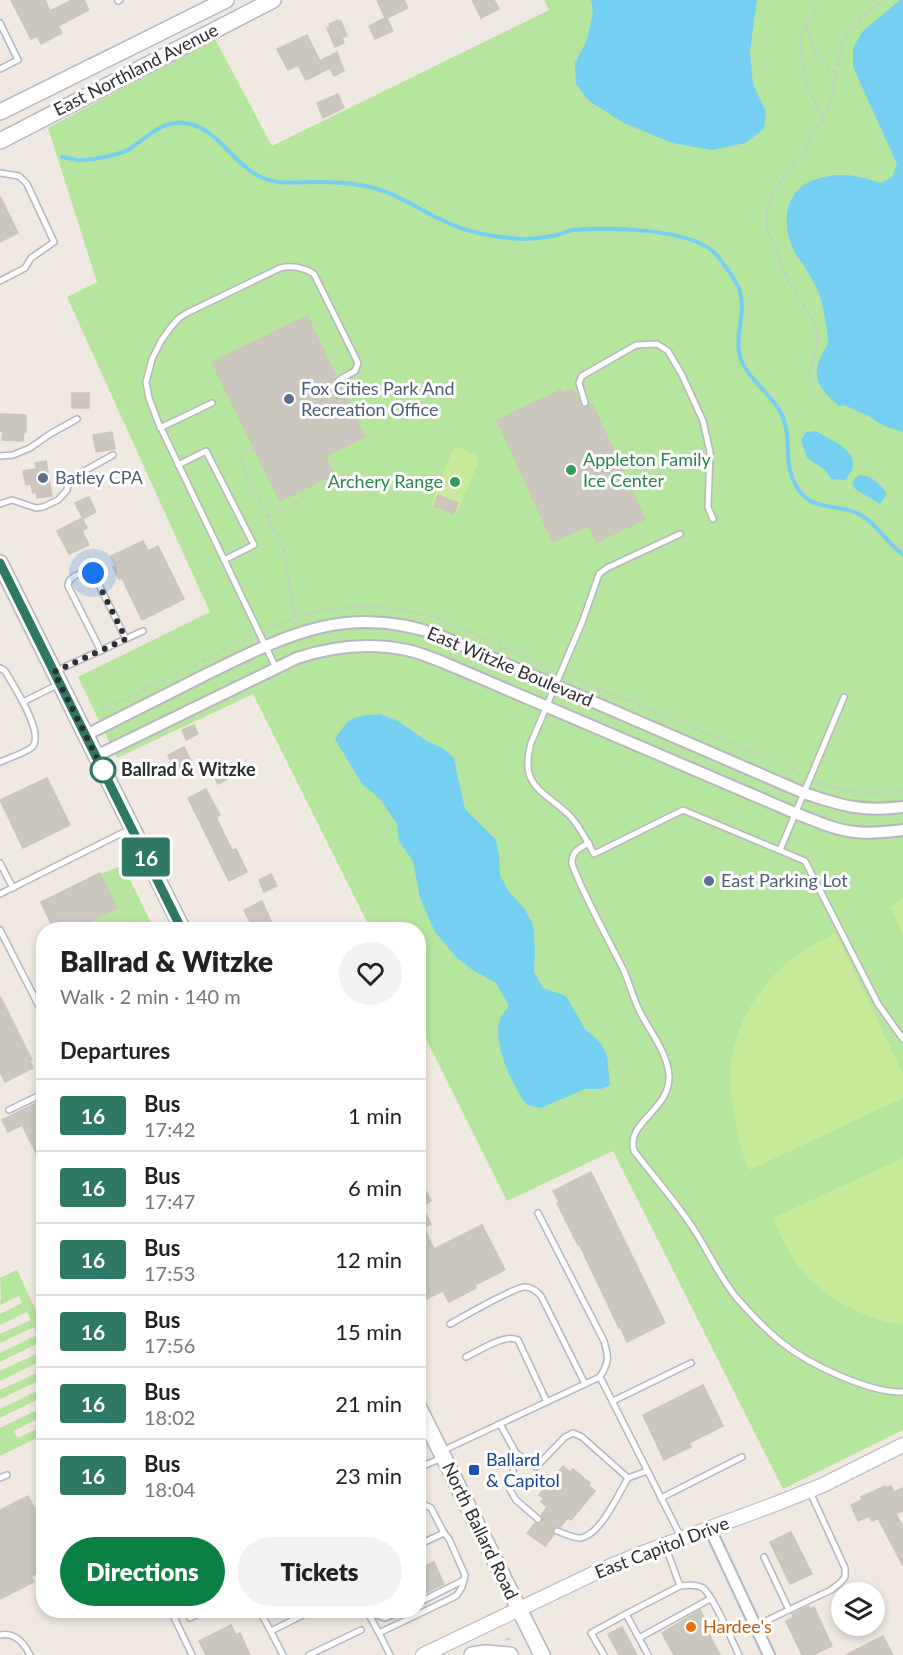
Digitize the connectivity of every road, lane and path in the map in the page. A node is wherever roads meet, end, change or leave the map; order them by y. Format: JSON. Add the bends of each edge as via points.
{"nodes":[{"id":1,"x":226,"y":0,"type":"edge"},
{"id":2,"x":273,"y":0,"type":"edge"},
{"id":3,"x":822,"y":0,"type":"edge"},
{"id":4,"x":883,"y":0,"type":"edge"},
{"id":5,"x":0,"y":23,"type":"edge"},
{"id":6,"x":806,"y":26,"type":"junction"},
{"id":7,"x":0,"y":69,"type":"edge"},
{"id":8,"x":837,"y":73,"type":"junction"},
{"id":9,"x":2,"y":107,"type":"edge"},
{"id":10,"x":822,"y":119,"type":"junction"},
{"id":11,"x":0,"y":141,"type":"edge"},
{"id":12,"x":0,"y":173,"type":"edge"},
{"id":13,"x":0,"y":281,"type":"edge"},
{"id":14,"x":339,"y":380,"type":"dead end"},
{"id":15,"x":815,"y":393,"type":"dead end"},
{"id":16,"x":212,"y":403,"type":"dead end"},
{"id":17,"x":585,"y":404,"type":"dead end"},
{"id":18,"x":77,"y":419,"type":"dead end"},
{"id":19,"x":160,"y":428,"type":"junction"},
{"id":20,"x":254,"y":448,"type":"dead end"},
{"id":21,"x":113,"y":455,"type":"dead end"},
{"id":22,"x":0,"y":456,"type":"edge"},
{"id":23,"x":178,"y":465,"type":"junction"},
{"id":24,"x":302,"y":490,"type":"dead end"},
{"id":25,"x":0,"y":504,"type":"edge"},
{"id":26,"x":267,"y":516,"type":"junction"},
{"id":27,"x":713,"y":519,"type":"dead end"},
{"id":28,"x":680,"y":534,"type":"dead end"},
{"id":29,"x":224,"y":560,"type":"junction"},
{"id":30,"x":0,"y":563,"type":"edge"},
{"id":31,"x":143,"y":631,"type":"dead end"},
{"id":32,"x":298,"y":633,"type":"junction"},
{"id":33,"x":126,"y":639,"type":"junction"},
{"id":34,"x":266,"y":646,"type":"junction"},
{"id":35,"x":100,"y":651,"type":"junction"},
{"id":36,"x":0,"y":668,"type":"edge"},
{"id":37,"x":276,"y":668,"type":"junction"},
{"id":38,"x":57,"y":678,"type":"junction"},
{"id":39,"x":555,"y":685,"type":"junction"},
{"id":40,"x":844,"y":698,"type":"dead end"},
{"id":41,"x":23,"y":702,"type":"junction"},
{"id":42,"x":546,"y":706,"type":"junction"},
{"id":43,"x":86,"y":735,"type":"junction"},
{"id":44,"x":96,"y":756,"type":"junction"},
{"id":45,"x":0,"y":762,"type":"edge"},
{"id":46,"x":804,"y":793,"type":"junction"},
{"id":47,"x":903,"y":807,"type":"edge"},
{"id":48,"x":795,"y":813,"type":"junction"},
{"id":49,"x":132,"y":828,"type":"junction"},
{"id":50,"x":903,"y":830,"type":"edge"},
{"id":51,"x":589,"y":843,"type":"junction"},
{"id":52,"x":780,"y":850,"type":"junction"},
{"id":53,"x":0,"y":863,"type":"edge"},
{"id":54,"x":13,"y":888,"type":"junction"},
{"id":55,"x":0,"y":894,"type":"edge"},
{"id":56,"x":179,"y":922,"type":"edge"},
{"id":57,"x":0,"y":930,"type":"edge"},
{"id":58,"x":36,"y":1000,"type":"edge"},
{"id":59,"x":903,"y":1039,"type":"edge"},
{"id":60,"x":36,"y":1097,"type":"edge"},
{"id":61,"x":9,"y":1110,"type":"dead end"},
{"id":62,"x":538,"y":1213,"type":"dead end"},
{"id":63,"x":450,"y":1324,"type":"dead end"},
{"id":64,"x":466,"y":1357,"type":"dead end"},
{"id":65,"x":691,"y":1364,"type":"dead end"},
{"id":66,"x":600,"y":1377,"type":"junction"},
{"id":67,"x":585,"y":1384,"type":"junction"},
{"id":68,"x":903,"y":1392,"type":"edge"},
{"id":69,"x":547,"y":1401,"type":"junction"},
{"id":70,"x":613,"y":1401,"type":"junction"},
{"id":71,"x":426,"y":1422,"type":"edge"},
{"id":72,"x":500,"y":1424,"type":"junction"},
{"id":73,"x":903,"y":1445,"type":"edge"},
{"id":74,"x":442,"y":1454,"type":"junction"},
{"id":75,"x":516,"y":1454,"type":"junction"},
{"id":76,"x":742,"y":1457,"type":"dead end"},
{"id":77,"x":426,"y":1463,"type":"edge"},
{"id":78,"x":647,"y":1471,"type":"junction"},
{"id":79,"x":7,"y":1475,"type":"dead end"},
{"id":80,"x":0,"y":1478,"type":"edge"},
{"id":81,"x":628,"y":1478,"type":"junction"},
{"id":82,"x":810,"y":1490,"type":"junction"},
{"id":83,"x":661,"y":1498,"type":"junction"},
{"id":84,"x":426,"y":1506,"type":"edge"},
{"id":85,"x":538,"y":1519,"type":"dead end"},
{"id":86,"x":710,"y":1529,"type":"junction"},
{"id":87,"x":557,"y":1532,"type":"dead end"},
{"id":88,"x":444,"y":1533,"type":"junction"},
{"id":89,"x":682,"y":1539,"type":"junction"},
{"id":90,"x":426,"y":1541,"type":"edge"},
{"id":91,"x":665,"y":1545,"type":"junction"},
{"id":92,"x":764,"y":1557,"type":"dead end"},
{"id":93,"x":464,"y":1581,"type":"junction"},
{"id":94,"x":680,"y":1586,"type":"junction"},
{"id":95,"x":426,"y":1599,"type":"edge"},
{"id":96,"x":710,"y":1599,"type":"junction"},
{"id":97,"x":426,"y":1610,"type":"edge"},
{"id":98,"x":520,"y":1610,"type":"junction"},
{"id":99,"x":789,"y":1610,"type":"junction"},
{"id":100,"x":626,"y":1614,"type":"junction"},
{"id":101,"x":174,"y":1618,"type":"edge"},
{"id":102,"x":264,"y":1618,"type":"edge"},
{"id":103,"x":297,"y":1618,"type":"edge"},
{"id":104,"x":372,"y":1618,"type":"edge"},
{"id":105,"x":410,"y":1618,"type":"edge"},
{"id":106,"x":755,"y":1626,"type":"junction"},
{"id":107,"x":361,"y":1630,"type":"dead end"},
{"id":108,"x":271,"y":1631,"type":"junction"},
{"id":109,"x":379,"y":1633,"type":"junction"},
{"id":110,"x":0,"y":1635,"type":"edge"},
{"id":111,"x":504,"y":1635,"type":"dead end"},
{"id":112,"x":513,"y":1637,"type":"dead end"},
{"id":113,"x":639,"y":1638,"type":"junction"},
{"id":114,"x":506,"y":1640,"type":"junction"},
{"id":115,"x":509,"y":1649,"type":"edge"},
{"id":116,"x":30,"y":1655,"type":"edge"},
{"id":117,"x":192,"y":1655,"type":"edge"},
{"id":118,"x":283,"y":1655,"type":"edge"},
{"id":119,"x":309,"y":1655,"type":"edge"},
{"id":120,"x":390,"y":1655,"type":"edge"},
{"id":121,"x":423,"y":1655,"type":"edge"},
{"id":122,"x":472,"y":1655,"type":"edge"},
{"id":123,"x":542,"y":1655,"type":"edge"},
{"id":124,"x":604,"y":1655,"type":"edge"},
{"id":125,"x":648,"y":1655,"type":"edge"},
{"id":126,"x":739,"y":1655,"type":"edge"},
{"id":127,"x":769,"y":1655,"type":"edge"}],
"edges":[{"from":1,"to":9,"type":"main road","name":"East Northland Avenue"},
{"from":2,"to":11,"type":"main road","name":"East Northland Avenue"},
{"from":3,"to":6,"type":"path"},
{"from":4,"to":8,"type":"path","via":[[852,26],[842,42]]},
{"from":5,"to":7,"type":"lane","via":[[18,60]]},
{"from":6,"to":8,"type":"path","via":[[817,55]]},
{"from":6,"to":10,"type":"path","via":[[801,35],[803,66]]},
{"from":8,"to":10,"type":"path"},
{"from":10,"to":15,"type":"path","via":[[766,208],[767,229],[787,278],[815,324],[818,342],[809,375]]},
{"from":12,"to":13,"type":"lane","via":[[19,176],[27,184],[54,242],[31,258],[25,268]]},
{"from":14,"to":19,"type":"lane","via":[[355,371],[358,363],[317,278],[298,267],[280,268],[187,313],[171,327],[152,359],[146,382]]},
{"from":16,"to":19,"type":"lane"},
{"from":17,"to":27,"type":"lane","via":[[579,383],[582,376],[636,345],[657,344],[668,351],[703,421],[710,452],[708,507]]},
{"from":18,"to":22,"type":"lane","via":[[30,448]]},
{"from":19,"to":23,"type":"lane"},
{"from":20,"to":26,"type":"path","via":[[238,456]]},
{"from":21,"to":25,"type":"lane","via":[[68,480],[67,490],[58,501],[36,508],[12,500]]},
{"from":23,"to":29,"type":"lane"},
{"from":23,"to":29,"type":"lane","via":[[206,451],[254,545]]},
{"from":24,"to":26,"type":"path","via":[[300,501]]},
{"from":26,"to":32,"type":"path","via":[[284,550]]},
{"from":28,"to":39,"type":"lane","via":[[599,574]]},
{"from":29,"to":34,"type":"lane"},
{"from":30,"to":38,"type":"main road"},
{"from":31,"to":33,"type":"lane"},
{"from":32,"to":34,"type":"street","name":"East Witzke Boulevard"},
{"from":32,"to":39,"type":"street","name":"East Witzke Boulevard","via":[[355,622],[406,626],[441,636]]},
{"from":33,"to":35,"type":"lane"},
{"from":33,"to":35,"type":"lane","via":[[93,573],[86,571],[71,578],[68,586]]},
{"from":34,"to":37,"type":"lane"},
{"from":34,"to":43,"type":"street","name":"East Witzke Boulevard"},
{"from":35,"to":38,"type":"lane"},
{"from":36,"to":41,"type":"lane","via":[[5,670]]},
{"from":37,"to":42,"type":"street","name":"East Witzke Boulevard","via":[[332,648],[409,650]]},
{"from":37,"to":44,"type":"street","name":"East Witzke Boulevard"},
{"from":38,"to":41,"type":"lane"},
{"from":38,"to":43,"type":"main road"},
{"from":39,"to":42,"type":"lane"},
{"from":39,"to":46,"type":"street","name":"East Witzke Boulevard"},
{"from":40,"to":46,"type":"lane"},
{"from":41,"to":45,"type":"lane","via":[[36,741],[31,748]]},
{"from":42,"to":48,"type":"street","name":"East Witzke Boulevard"},
{"from":42,"to":51,"type":"lane","via":[[528,752],[530,778],[539,791],[571,816]]},
{"from":43,"to":44,"type":"main road"},
{"from":44,"to":49,"type":"main road"},
{"from":46,"to":47,"type":"street","name":"East Witzke Boulevard","via":[[850,807]]},
{"from":46,"to":48,"type":"lane"},
{"from":48,"to":50,"type":"street","name":"East Witzke Boulevard","via":[[854,832]]},
{"from":48,"to":52,"type":"lane"},
{"from":49,"to":54,"type":"lane"},
{"from":49,"to":56,"type":"main road"},
{"from":51,"to":52,"type":"lane","via":[[594,854],[683,810]]},
{"from":51,"to":68,"type":"lane","via":[[574,852],[572,864],[639,1012],[661,1049],[669,1076],[661,1101],[633,1134],[634,1151],[695,1231],[731,1290],[782,1343],[846,1378],[886,1391]]},
{"from":52,"to":59,"type":"lane","via":[[805,861],[878,1004]]},
{"from":53,"to":54,"type":"lane"},
{"from":54,"to":55,"type":"lane"},
{"from":57,"to":58,"type":"lane"},
{"from":60,"to":61,"type":"lane"},
{"from":62,"to":66,"type":"lane","via":[[604,1341],[608,1365]]},
{"from":63,"to":67,"type":"lane","via":[[512,1291],[535,1289]]},
{"from":64,"to":69,"type":"lane","via":[[505,1338],[515,1338]]},
{"from":65,"to":70,"type":"lane"},
{"from":66,"to":67,"type":"lane"},
{"from":66,"to":70,"type":"lane"},
{"from":67,"to":69,"type":"lane"},
{"from":69,"to":72,"type":"lane"},
{"from":70,"to":78,"type":"lane"},
{"from":71,"to":74,"type":"main road","name":"North Ballard Road"},
{"from":72,"to":74,"type":"lane"},
{"from":72,"to":75,"type":"lane"},
{"from":73,"to":82,"type":"street","name":"East Capitol Drive"},
{"from":74,"to":77,"type":"lane"},
{"from":74,"to":98,"type":"main road","name":"North Ballard Road"},
{"from":75,"to":81,"type":"lane","via":[[536,1467],[573,1433]]},
{"from":75,"to":85,"type":"lane","via":[[510,1490]]},
{"from":76,"to":83,"type":"lane"},
{"from":78,"to":81,"type":"lane"},
{"from":78,"to":83,"type":"lane"},
{"from":79,"to":80,"type":"lane"},
{"from":81,"to":87,"type":"lane","via":[[605,1517],[588,1535],[579,1538]]},
{"from":82,"to":86,"type":"street","name":"East Capitol Drive"},
{"from":82,"to":99,"type":"lane","via":[[845,1568],[845,1577],[831,1590]]},
{"from":83,"to":89,"type":"lane"},
{"from":84,"to":88,"type":"lane"},
{"from":86,"to":89,"type":"street","name":"East Capitol Drive"},
{"from":86,"to":106,"type":"street"},
{"from":88,"to":90,"type":"lane"},
{"from":88,"to":93,"type":"lane","via":[[454,1548]]},
{"from":89,"to":91,"type":"street","name":"East Capitol Drive"},
{"from":91,"to":94,"type":"lane"},
{"from":91,"to":98,"type":"street","name":"East Capitol Drive","via":[[601,1570]]},
{"from":92,"to":99,"type":"lane"},
{"from":93,"to":95,"type":"lane"},
{"from":93,"to":97,"type":"lane","via":[[452,1598]]},
{"from":94,"to":96,"type":"lane","via":[[703,1588]]},
{"from":94,"to":100,"type":"lane"},
{"from":96,"to":113,"type":"lane"},
{"from":96,"to":126,"type":"lane"},
{"from":98,"to":121,"type":"street","name":"East Capitol Drive"},
{"from":98,"to":123,"type":"main road","name":"North Ballard Road"},
{"from":99,"to":106,"type":"lane"},
{"from":100,"to":113,"type":"lane"},
{"from":100,"to":124,"type":"lane","via":[[591,1633]]},
{"from":101,"to":117,"type":"lane"},
{"from":102,"to":108,"type":"lane"},
{"from":103,"to":108,"type":"lane"},
{"from":104,"to":109,"type":"lane"},
{"from":105,"to":109,"type":"lane"},
{"from":106,"to":127,"type":"street"},
{"from":107,"to":119,"type":"lane"},
{"from":108,"to":118,"type":"lane"},
{"from":109,"to":120,"type":"lane"},
{"from":110,"to":116,"type":"lane","via":[[16,1637]]},
{"from":111,"to":114,"type":"path"},
{"from":112,"to":114,"type":"path"},
{"from":113,"to":125,"type":"lane"},
{"from":114,"to":115,"type":"path"},
{"from":115,"to":122,"type":"main road"}]}
